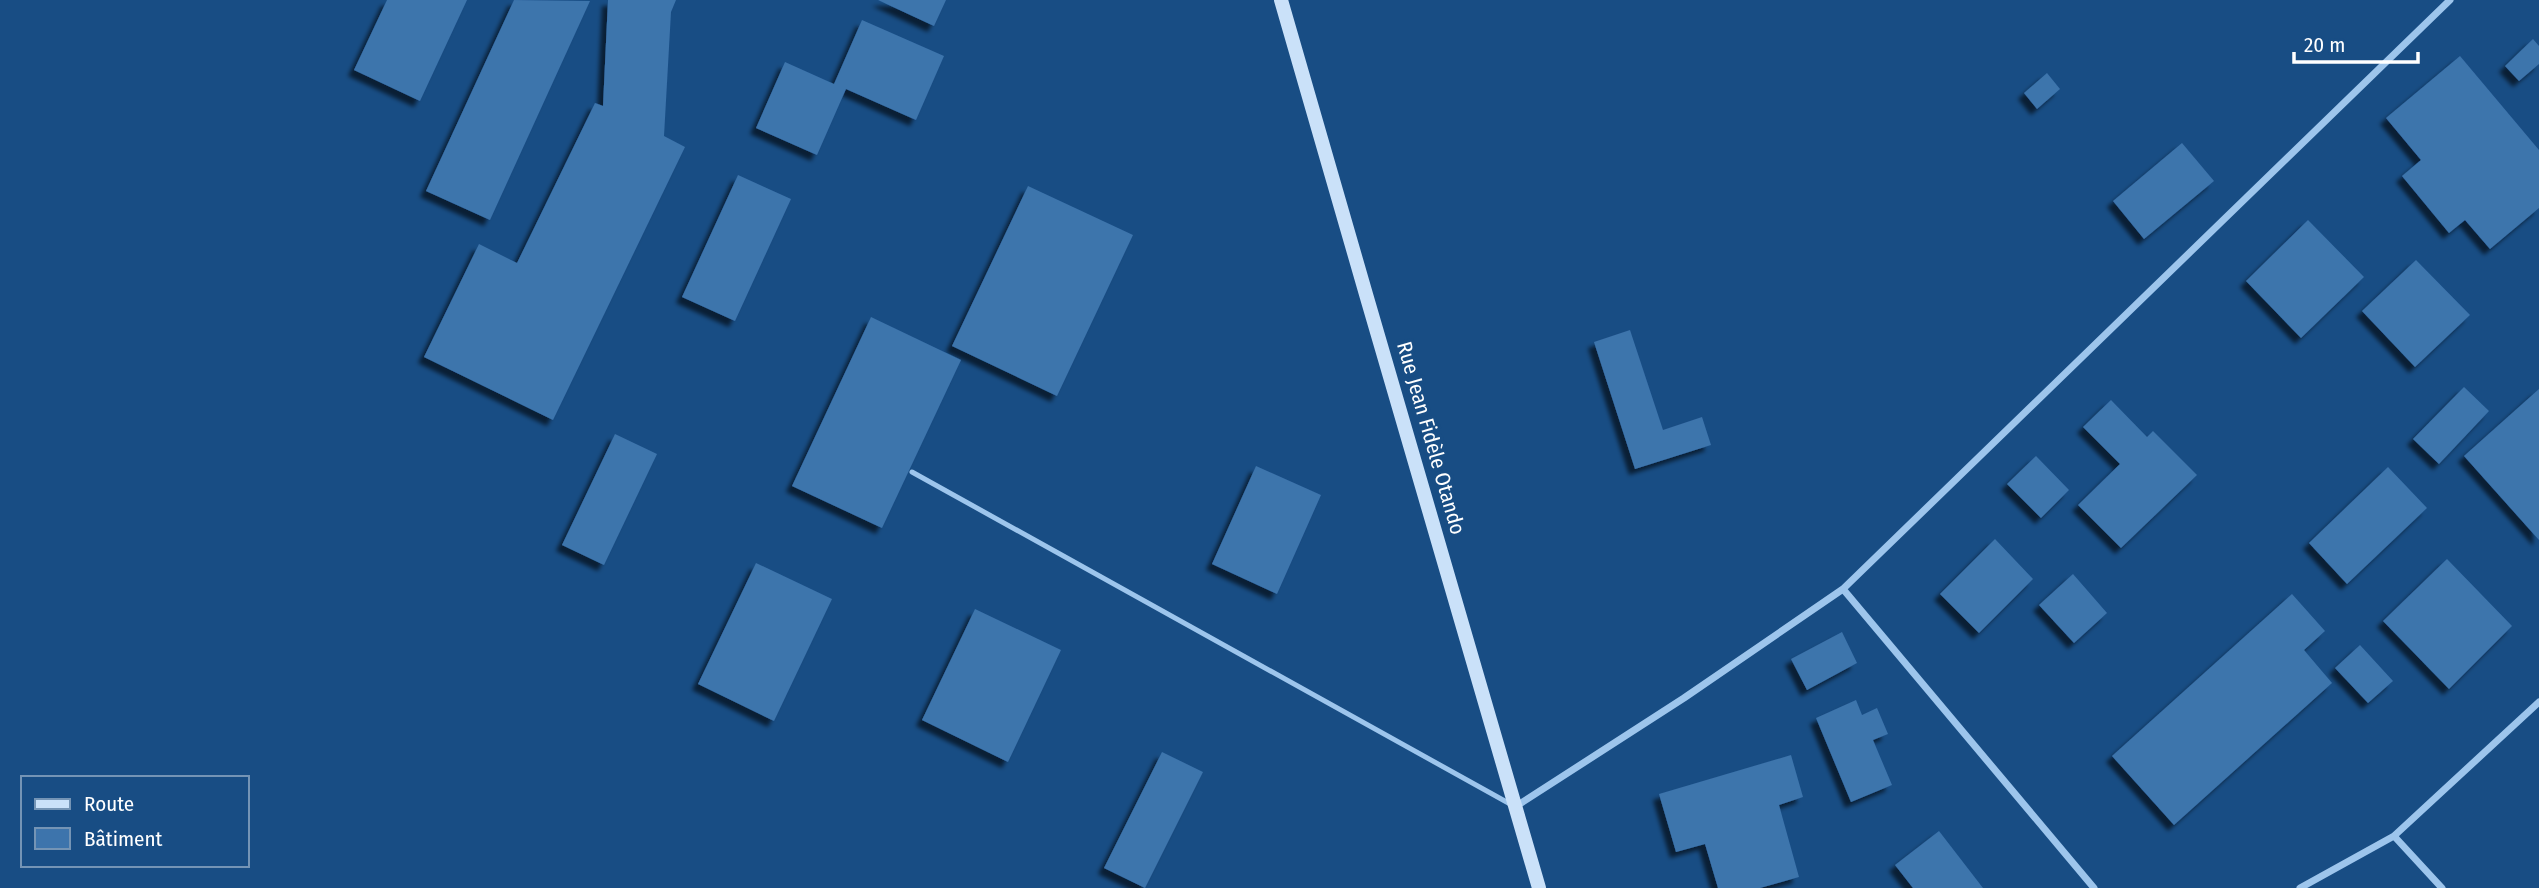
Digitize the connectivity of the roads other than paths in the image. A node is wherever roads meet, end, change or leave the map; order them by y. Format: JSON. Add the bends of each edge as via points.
{"nodes":[{"id":1,"x":1281,"y":0,"type":"edge"},
{"id":2,"x":2450,"y":0,"type":"edge"},
{"id":3,"x":912,"y":472,"type":"dead end"},
{"id":4,"x":1843,"y":589,"type":"junction"},
{"id":5,"x":2539,"y":702,"type":"edge"},
{"id":6,"x":1515,"y":807,"type":"junction"},
{"id":7,"x":2394,"y":836,"type":"junction"},
{"id":8,"x":1539,"y":888,"type":"edge"},
{"id":9,"x":2095,"y":888,"type":"edge"},
{"id":10,"x":2300,"y":888,"type":"edge"},
{"id":11,"x":2442,"y":888,"type":"edge"}],
"edges":[{"from":1,"to":6,"type":"street","name":"Rue Jean Fidèle Otando"},
{"from":2,"to":4,"type":"street"},
{"from":3,"to":6,"type":"lane"},
{"from":4,"to":6,"type":"street"},
{"from":4,"to":9,"type":"street"},
{"from":5,"to":7,"type":"street"},
{"from":6,"to":8,"type":"street","name":"Rue Jean Fidèle Otando"},
{"from":7,"to":10,"type":"street"},
{"from":7,"to":11,"type":"street"}]}
